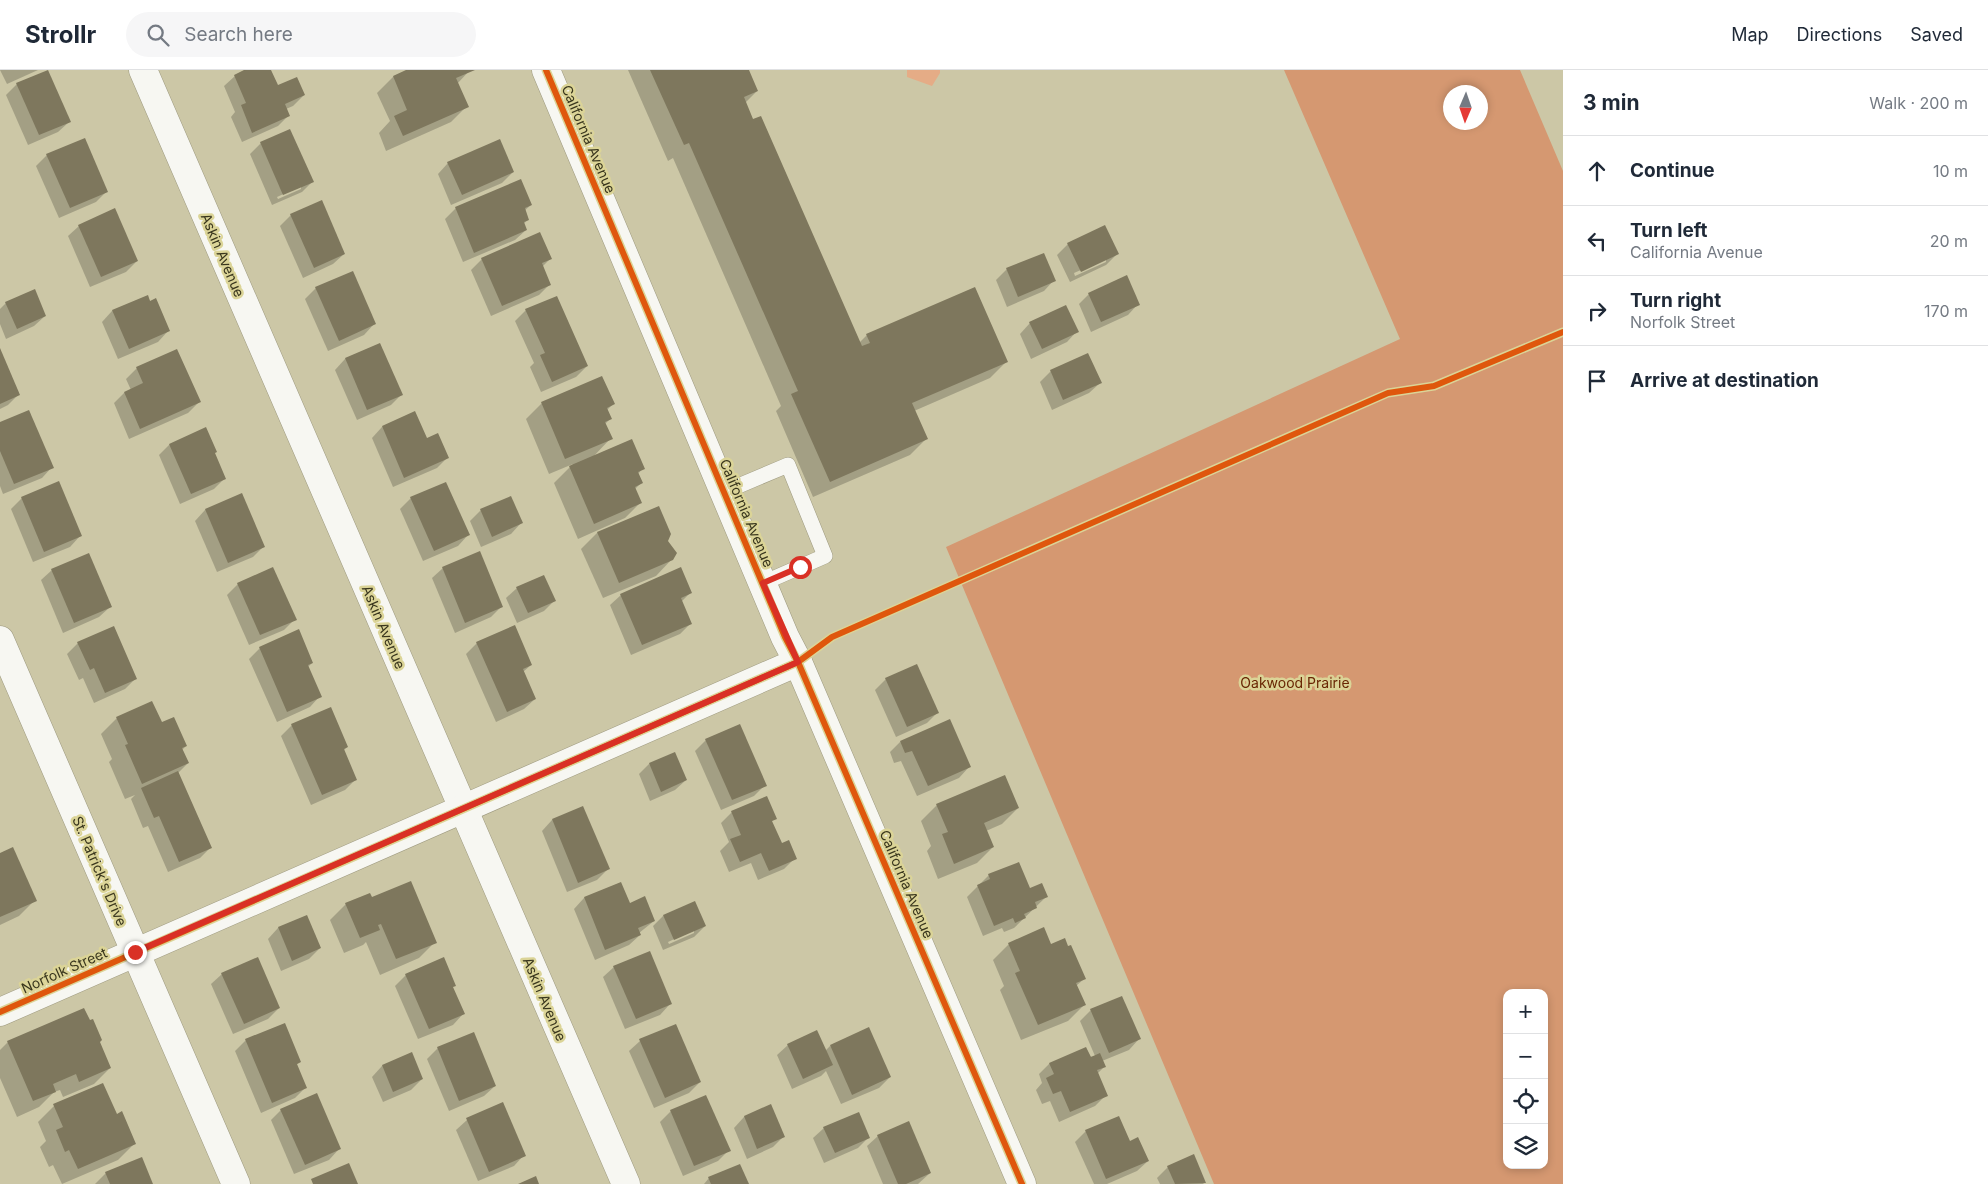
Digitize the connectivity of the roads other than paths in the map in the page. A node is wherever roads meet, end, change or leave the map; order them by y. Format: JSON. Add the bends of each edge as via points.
{"nodes":[{"id":1,"x":143,"y":70,"type":"edge"},
{"id":2,"x":546,"y":70,"type":"edge"},
{"id":3,"x":724,"y":492,"type":"junction"},
{"id":4,"x":763,"y":583,"type":"junction"},
{"id":5,"x":0,"y":640,"type":"edge"},
{"id":6,"x":798,"y":662,"type":"junction"},
{"id":7,"x":463,"y":809,"type":"junction"},
{"id":8,"x":135,"y":952,"type":"junction"},
{"id":9,"x":0,"y":1012,"type":"edge"},
{"id":10,"x":236,"y":1184,"type":"edge"},
{"id":11,"x":626,"y":1184,"type":"edge"},
{"id":12,"x":1022,"y":1184,"type":"edge"}],
"edges":[{"from":1,"to":7,"type":"street","name":"Askin Avenue"},
{"from":2,"to":3,"type":"street","name":"California Avenue"},
{"from":3,"to":4,"type":"street","name":"California Avenue"},
{"from":3,"to":4,"type":"lane","via":[[788,465],[825,556]]},
{"from":4,"to":6,"type":"street","name":"California Avenue"},
{"from":5,"to":8,"type":"street","name":"St. Patrick's Drive"},
{"from":6,"to":7,"type":"street","name":"Norfolk Street"},
{"from":6,"to":12,"type":"street","name":"California Avenue"},
{"from":7,"to":8,"type":"street","name":"Norfolk Street"},
{"from":7,"to":11,"type":"street","name":"Askin Avenue"},
{"from":8,"to":9,"type":"street","name":"Norfolk Street"},
{"from":8,"to":10,"type":"street","name":"St. Patrick's Drive"}]}
